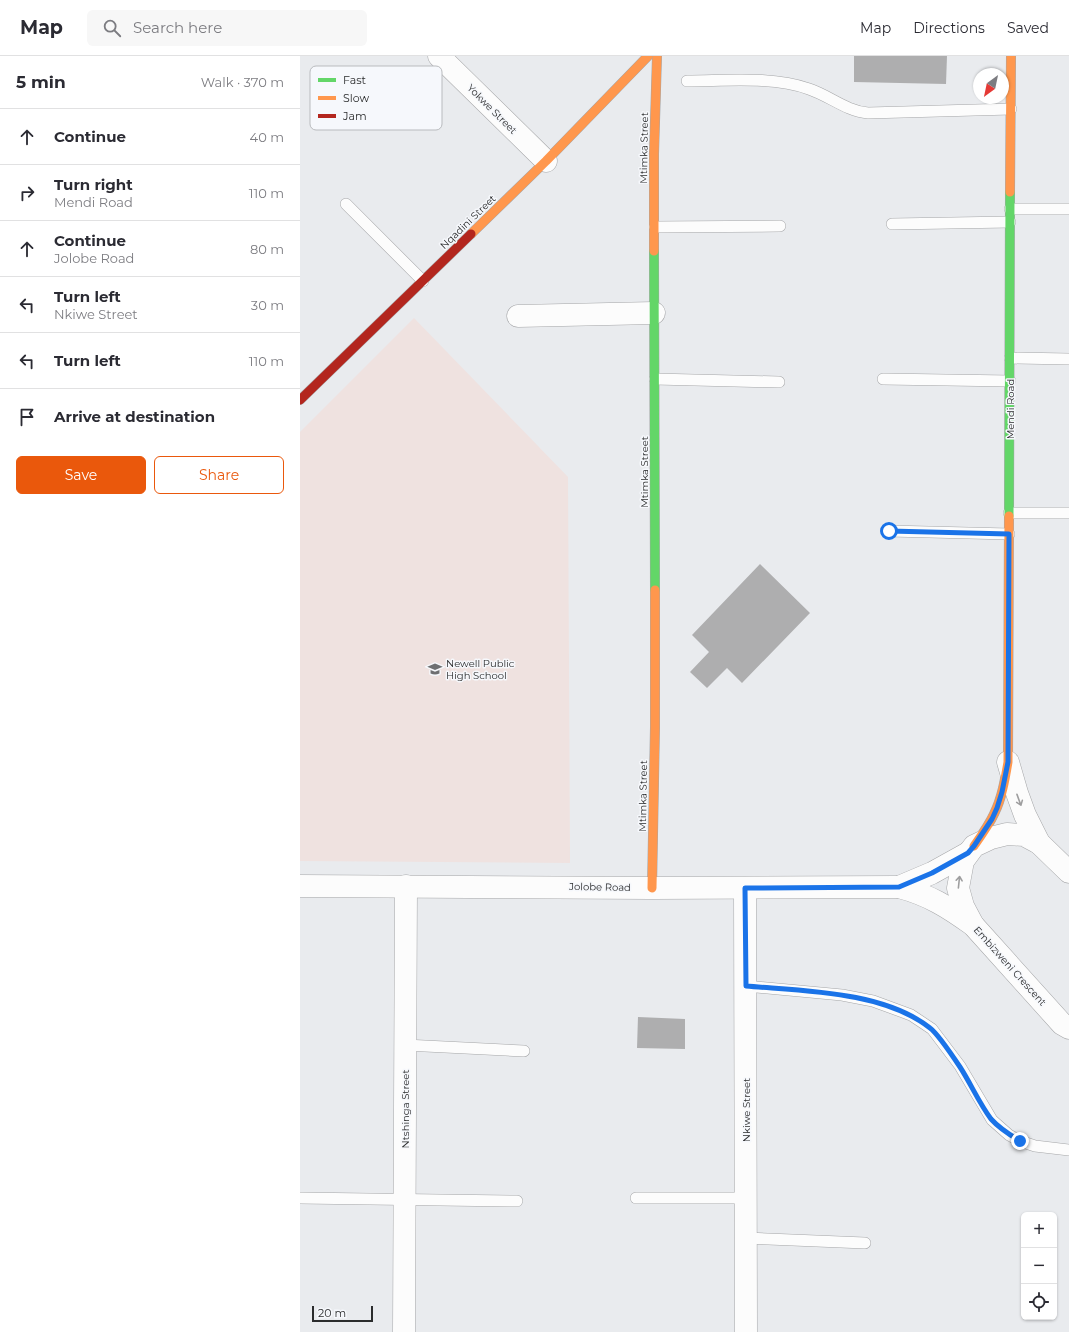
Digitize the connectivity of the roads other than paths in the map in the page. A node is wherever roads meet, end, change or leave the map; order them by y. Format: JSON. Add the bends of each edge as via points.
{"nodes":[{"id":1,"x":439,"y":56,"type":"edge"},
{"id":2,"x":648,"y":56,"type":"edge"},
{"id":3,"x":657,"y":56,"type":"edge"},
{"id":4,"x":1011,"y":56,"type":"edge"},
{"id":5,"x":687,"y":81,"type":"dead end"},
{"id":6,"x":1011,"y":109,"type":"junction"},
{"id":7,"x":546,"y":162,"type":"junction"},
{"id":8,"x":346,"y":204,"type":"dead end"},
{"id":9,"x":1010,"y":209,"type":"junction"},
{"id":10,"x":1069,"y":209,"type":"edge"},
{"id":11,"x":1010,"y":222,"type":"junction"},
{"id":12,"x":892,"y":224,"type":"dead end"},
{"id":13,"x":780,"y":226,"type":"dead end"},
{"id":14,"x":654,"y":227,"type":"junction"},
{"id":15,"x":423,"y":281,"type":"junction"},
{"id":16,"x":654,"y":313,"type":"junction"},
{"id":17,"x":518,"y":316,"type":"dead end"},
{"id":18,"x":1010,"y":358,"type":"junction"},
{"id":19,"x":1069,"y":359,"type":"edge"},
{"id":20,"x":655,"y":379,"type":"junction"},
{"id":21,"x":883,"y":379,"type":"dead end"},
{"id":22,"x":1010,"y":381,"type":"junction"},
{"id":23,"x":779,"y":382,"type":"dead end"},
{"id":24,"x":300,"y":400,"type":"edge"},
{"id":25,"x":1009,"y":513,"type":"junction"},
{"id":26,"x":1069,"y":513,"type":"edge"},
{"id":27,"x":889,"y":531,"type":"dead end"},
{"id":28,"x":1009,"y":534,"type":"junction"},
{"id":29,"x":1008,"y":762,"type":"junction"},
{"id":30,"x":1039,"y":843,"type":"junction"},
{"id":31,"x":971,"y":849,"type":"junction"},
{"id":32,"x":1069,"y":872,"type":"edge"},
{"id":33,"x":300,"y":886,"type":"edge"},
{"id":34,"x":406,"y":886,"type":"junction"},
{"id":35,"x":899,"y":887,"type":"junction"},
{"id":36,"x":652,"y":888,"type":"junction"},
{"id":37,"x":745,"y":888,"type":"junction"},
{"id":38,"x":973,"y":925,"type":"junction"},
{"id":39,"x":746,"y":986,"type":"junction"},
{"id":40,"x":1069,"y":1028,"type":"edge"},
{"id":41,"x":405,"y":1045,"type":"junction"},
{"id":42,"x":524,"y":1051,"type":"dead end"},
{"id":43,"x":1069,"y":1150,"type":"edge"},
{"id":44,"x":300,"y":1198,"type":"edge"},
{"id":45,"x":636,"y":1198,"type":"dead end"},
{"id":46,"x":746,"y":1198,"type":"junction"},
{"id":47,"x":404,"y":1199,"type":"junction"},
{"id":48,"x":517,"y":1201,"type":"dead end"},
{"id":49,"x":746,"y":1238,"type":"junction"},
{"id":50,"x":865,"y":1243,"type":"dead end"},
{"id":51,"x":404,"y":1332,"type":"edge"},
{"id":52,"x":746,"y":1332,"type":"edge"}],
"edges":[{"from":1,"to":7,"type":"street","name":"Yokwe Street"},
{"from":2,"to":7,"type":"street","name":"Nqadini Street"},
{"from":3,"to":14,"type":"street","name":"Mtimka Street"},
{"from":4,"to":6,"type":"street","name":"Mendi Road"},
{"from":5,"to":6,"type":"lane","via":[[775,81],[810,89],[858,112],[868,113]]},
{"from":6,"to":9,"type":"street","name":"Mendi Road"},
{"from":7,"to":15,"type":"street","name":"Nqadini Street"},
{"from":8,"to":15,"type":"lane"},
{"from":9,"to":10,"type":"lane"},
{"from":9,"to":11,"type":"street","name":"Mendi Road"},
{"from":11,"to":12,"type":"lane"},
{"from":11,"to":18,"type":"street","name":"Mendi Road"},
{"from":13,"to":14,"type":"lane"},
{"from":14,"to":16,"type":"street","name":"Mtimka Street"},
{"from":15,"to":24,"type":"street","name":"Nqadini Street"},
{"from":16,"to":17,"type":"street"},
{"from":16,"to":20,"type":"street","name":"Mtimka Street"},
{"from":18,"to":19,"type":"lane"},
{"from":18,"to":22,"type":"street","name":"Mendi Road"},
{"from":20,"to":23,"type":"lane"},
{"from":20,"to":36,"type":"street","name":"Mtimka Street","via":[[655,727]]},
{"from":21,"to":22,"type":"lane"},
{"from":22,"to":25,"type":"street","name":"Mendi Road"},
{"from":25,"to":26,"type":"lane"},
{"from":25,"to":28,"type":"street","name":"Mendi Road"},
{"from":27,"to":28,"type":"lane"},
{"from":28,"to":29,"type":"street","name":"Mendi Road"},
{"from":29,"to":30,"type":"street","name":"Mendi Road","one_way":true,"via":[[1025,815]]},
{"from":29,"to":31,"type":"street","name":"Mendi Road","via":[[997,808]]},
{"from":30,"to":31,"type":"street","via":[[1024,835],[1006,834],[991,838]]},
{"from":30,"to":32,"type":"street"},
{"from":31,"to":35,"type":"street","name":"Jolobe Road","via":[[932,873]]},
{"from":38,"to":31,"type":"street","name":"Embizweni Crescent","one_way":true,"via":[[963,906],[958,888],[963,861]]},
{"from":33,"to":34,"type":"street","name":"Jolobe Road"},
{"from":34,"to":36,"type":"street","name":"Jolobe Road"},
{"from":34,"to":41,"type":"street","name":"Ntshinga Street"},
{"from":35,"to":37,"type":"street","name":"Jolobe Road"},
{"from":35,"to":38,"type":"street","name":"Jolobe Road","via":[[947,906]]},
{"from":36,"to":37,"type":"street","name":"Jolobe Road"},
{"from":37,"to":39,"type":"street","name":"Nkiwe Street"},
{"from":38,"to":40,"type":"street","name":"Embizweni Crescent","via":[[1062,1024]]},
{"from":39,"to":43,"type":"lane","via":[[842,995],[873,1001],[911,1015],[932,1029],[960,1066],[992,1120],[1009,1135],[1034,1146]]},
{"from":39,"to":46,"type":"street","name":"Nkiwe Street"},
{"from":41,"to":42,"type":"lane"},
{"from":41,"to":47,"type":"street","name":"Ntshinga Street"},
{"from":44,"to":47,"type":"lane"},
{"from":45,"to":46,"type":"lane"},
{"from":46,"to":49,"type":"street","name":"Nkiwe Street"},
{"from":47,"to":48,"type":"lane"},
{"from":47,"to":51,"type":"street","name":"Ntshinga Street"},
{"from":49,"to":50,"type":"lane"},
{"from":49,"to":52,"type":"street","name":"Nkiwe Street"}]}
